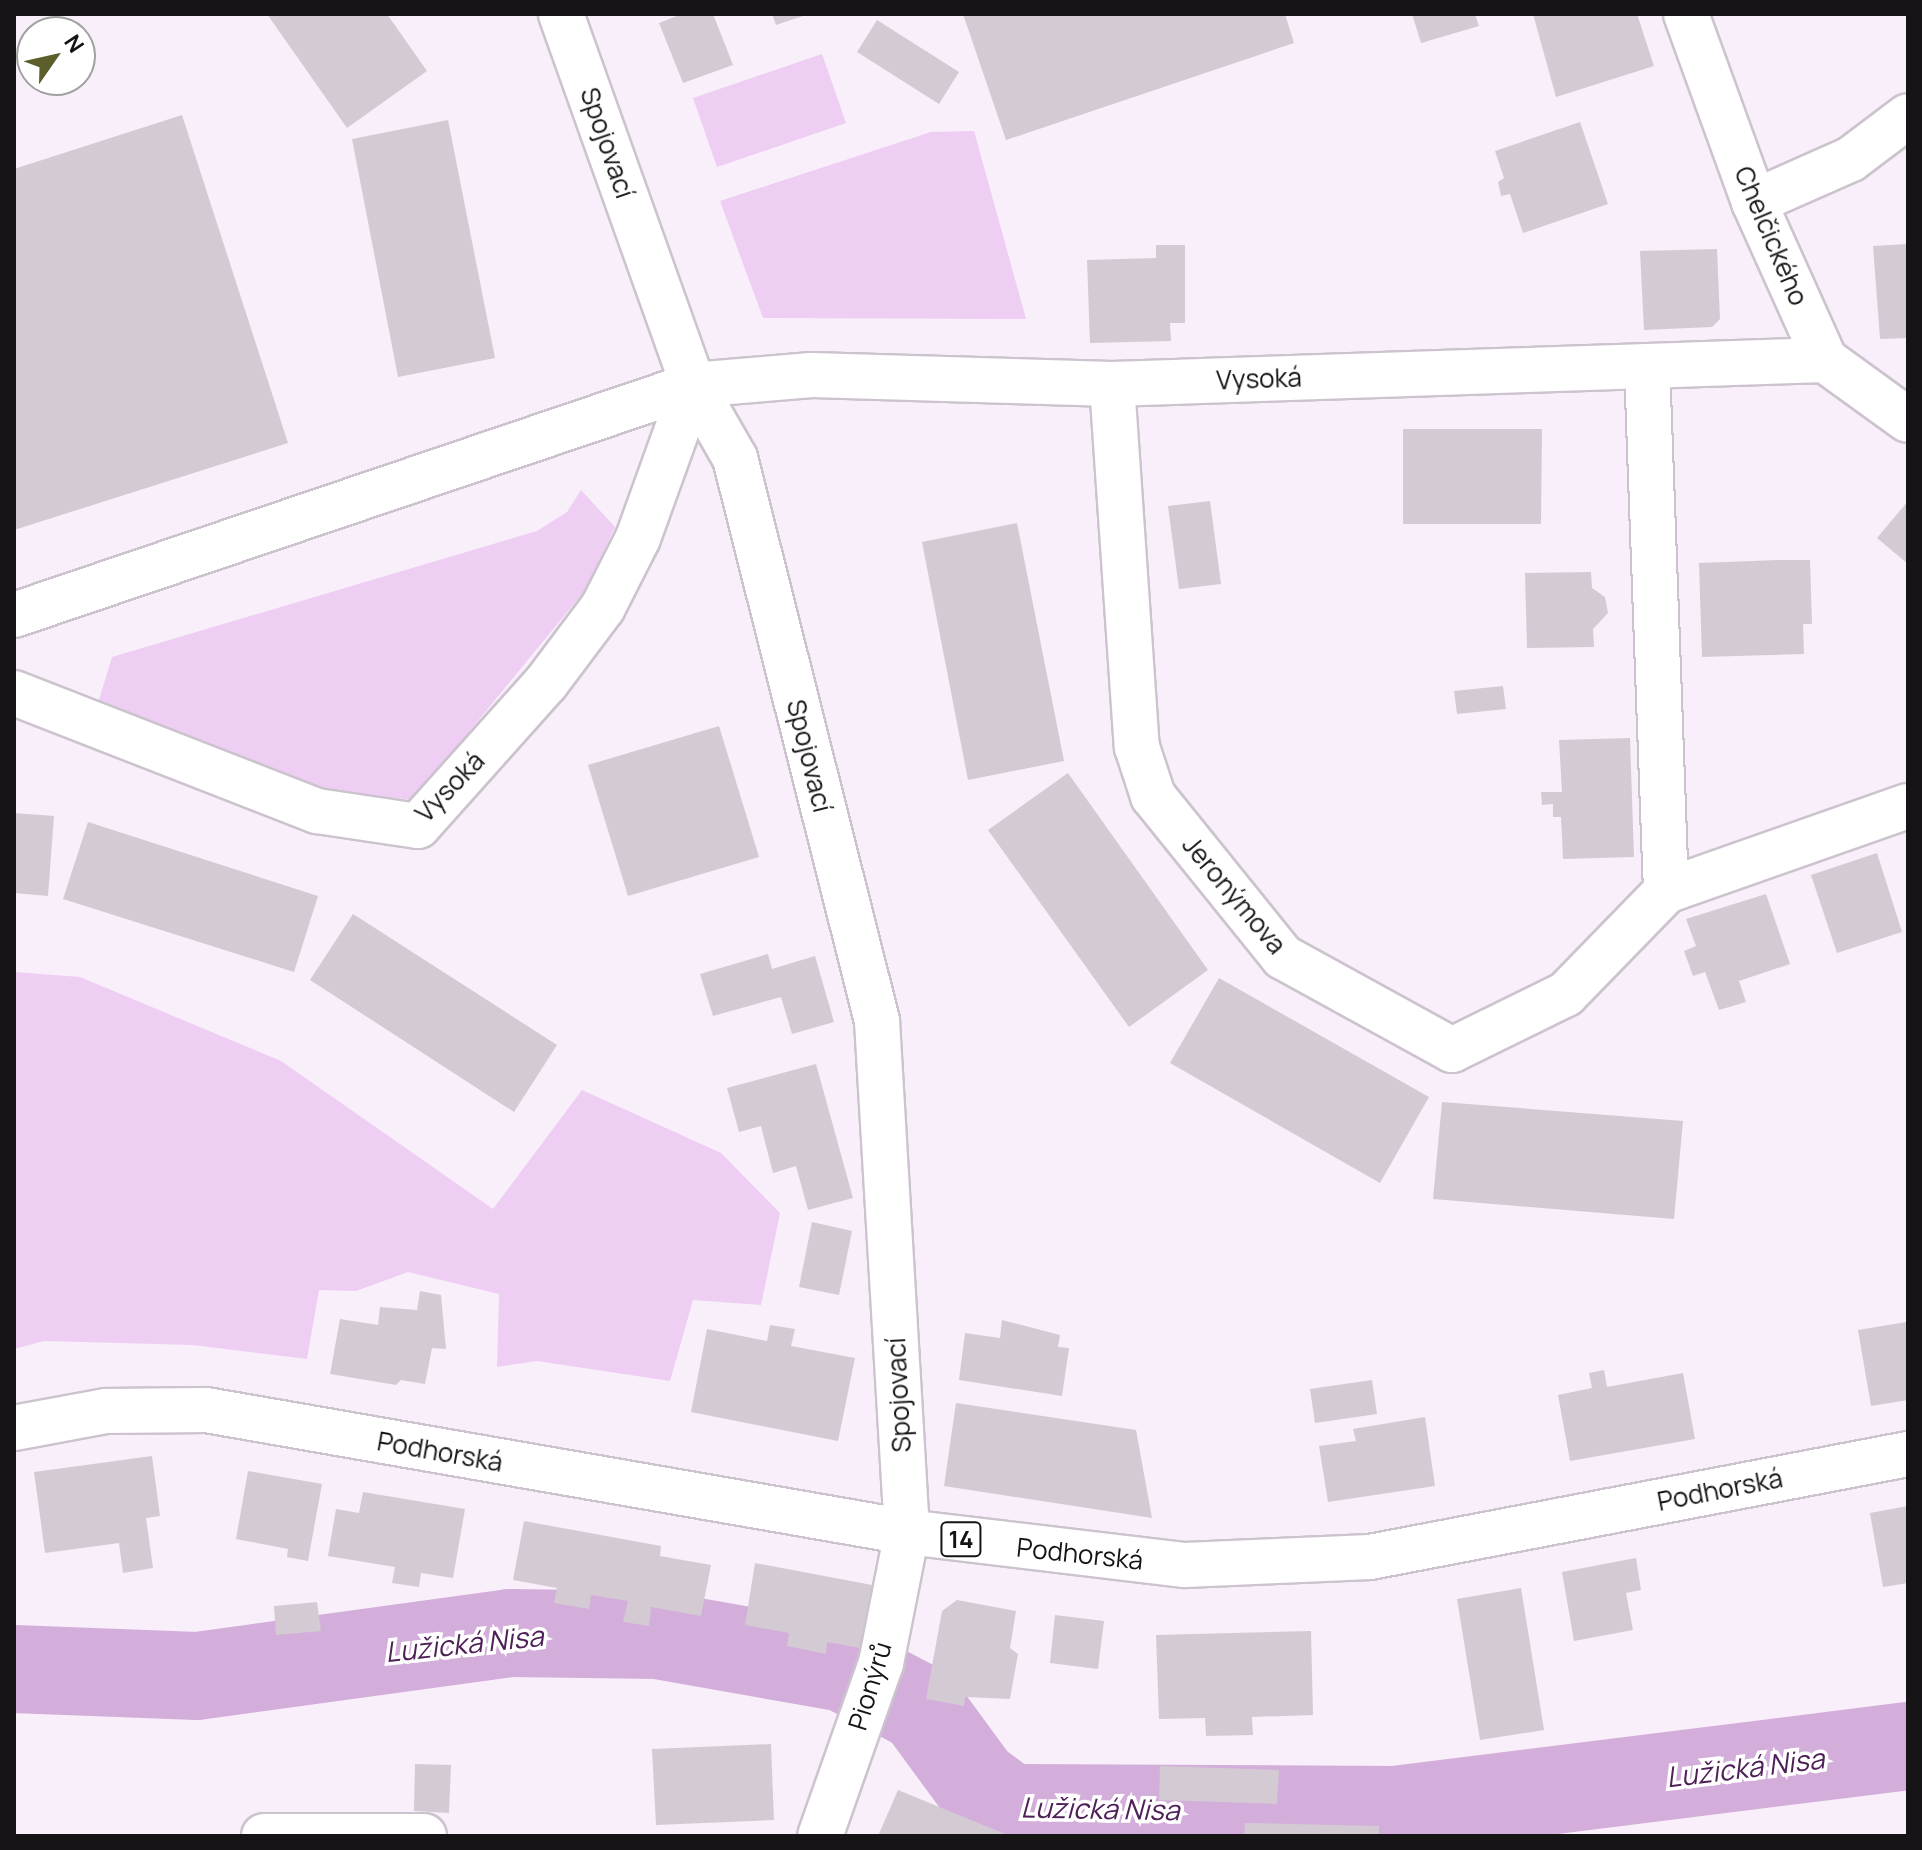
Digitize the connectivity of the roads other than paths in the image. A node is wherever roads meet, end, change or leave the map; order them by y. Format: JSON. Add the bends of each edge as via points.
{"nodes":[{"id":1,"x":561,"y":14,"type":"edge"},
{"id":2,"x":1686,"y":14,"type":"edge"},
{"id":3,"x":1908,"y":116,"type":"edge"},
{"id":4,"x":1754,"y":202,"type":"junction"},
{"id":5,"x":1825,"y":360,"type":"junction"},
{"id":6,"x":1647,"y":366,"type":"junction"},
{"id":7,"x":1112,"y":384,"type":"junction"},
{"id":8,"x":693,"y":385,"type":"junction"},
{"id":9,"x":1890,"y":385,"type":"edge"},
{"id":10,"x":1908,"y":420,"type":"edge"},
{"id":11,"x":14,"y":615,"type":"edge"},
{"id":12,"x":14,"y":693,"type":"edge"},
{"id":13,"x":1908,"y":806,"type":"edge"},
{"id":14,"x":1666,"y":891,"type":"junction"},
{"id":15,"x":14,"y":1428,"type":"edge"},
{"id":16,"x":1908,"y":1454,"type":"edge"},
{"id":17,"x":907,"y":1532,"type":"junction"},
{"id":18,"x":264,"y":1836,"type":"edge"},
{"id":19,"x":424,"y":1836,"type":"edge"},
{"id":20,"x":820,"y":1836,"type":"edge"}],
"edges":[{"from":1,"to":8,"type":"street","name":"Spojovací"},
{"from":2,"to":4,"type":"street","name":"Chelčického"},
{"from":3,"to":4,"type":"street","via":[[1851,159]]},
{"from":4,"to":5,"type":"street","name":"Chelčického"},
{"from":5,"to":6,"type":"street","name":"Vysoká"},
{"from":5,"to":9,"type":"street"},
{"from":6,"to":7,"type":"street","name":"Vysoká"},
{"from":6,"to":14,"type":"street"},
{"from":7,"to":8,"type":"street","name":"Vysoká","via":[[812,375]]},
{"from":7,"to":14,"type":"street","name":"Jeronýmova","via":[[1137,747],[1153,796],[1283,957],[1452,1050],[1566,994]]},
{"from":8,"to":11,"type":"street","name":"Vysoká"},
{"from":8,"to":12,"type":"street","name":"Vysoká","via":[[638,538],[603,607],[546,683],[418,826],[317,811]]},
{"from":8,"to":17,"type":"street","name":"Spojovací","via":[[735,458],[877,1021]]},
{"from":9,"to":10,"type":"street"},
{"from":13,"to":14,"type":"street","name":"Jeronýmova"},
{"from":15,"to":17,"type":"street","name":"Podhorská","number":"14","via":[[106,1411],[206,1410]]},
{"from":16,"to":17,"type":"street","name":"Podhorská","number":"14","via":[[1370,1557],[1306,1563],[1185,1565]]},
{"from":17,"to":20,"type":"street","name":"Pionýrů","via":[[874,1681]]},
{"from":18,"to":19,"type":"street"}]}
